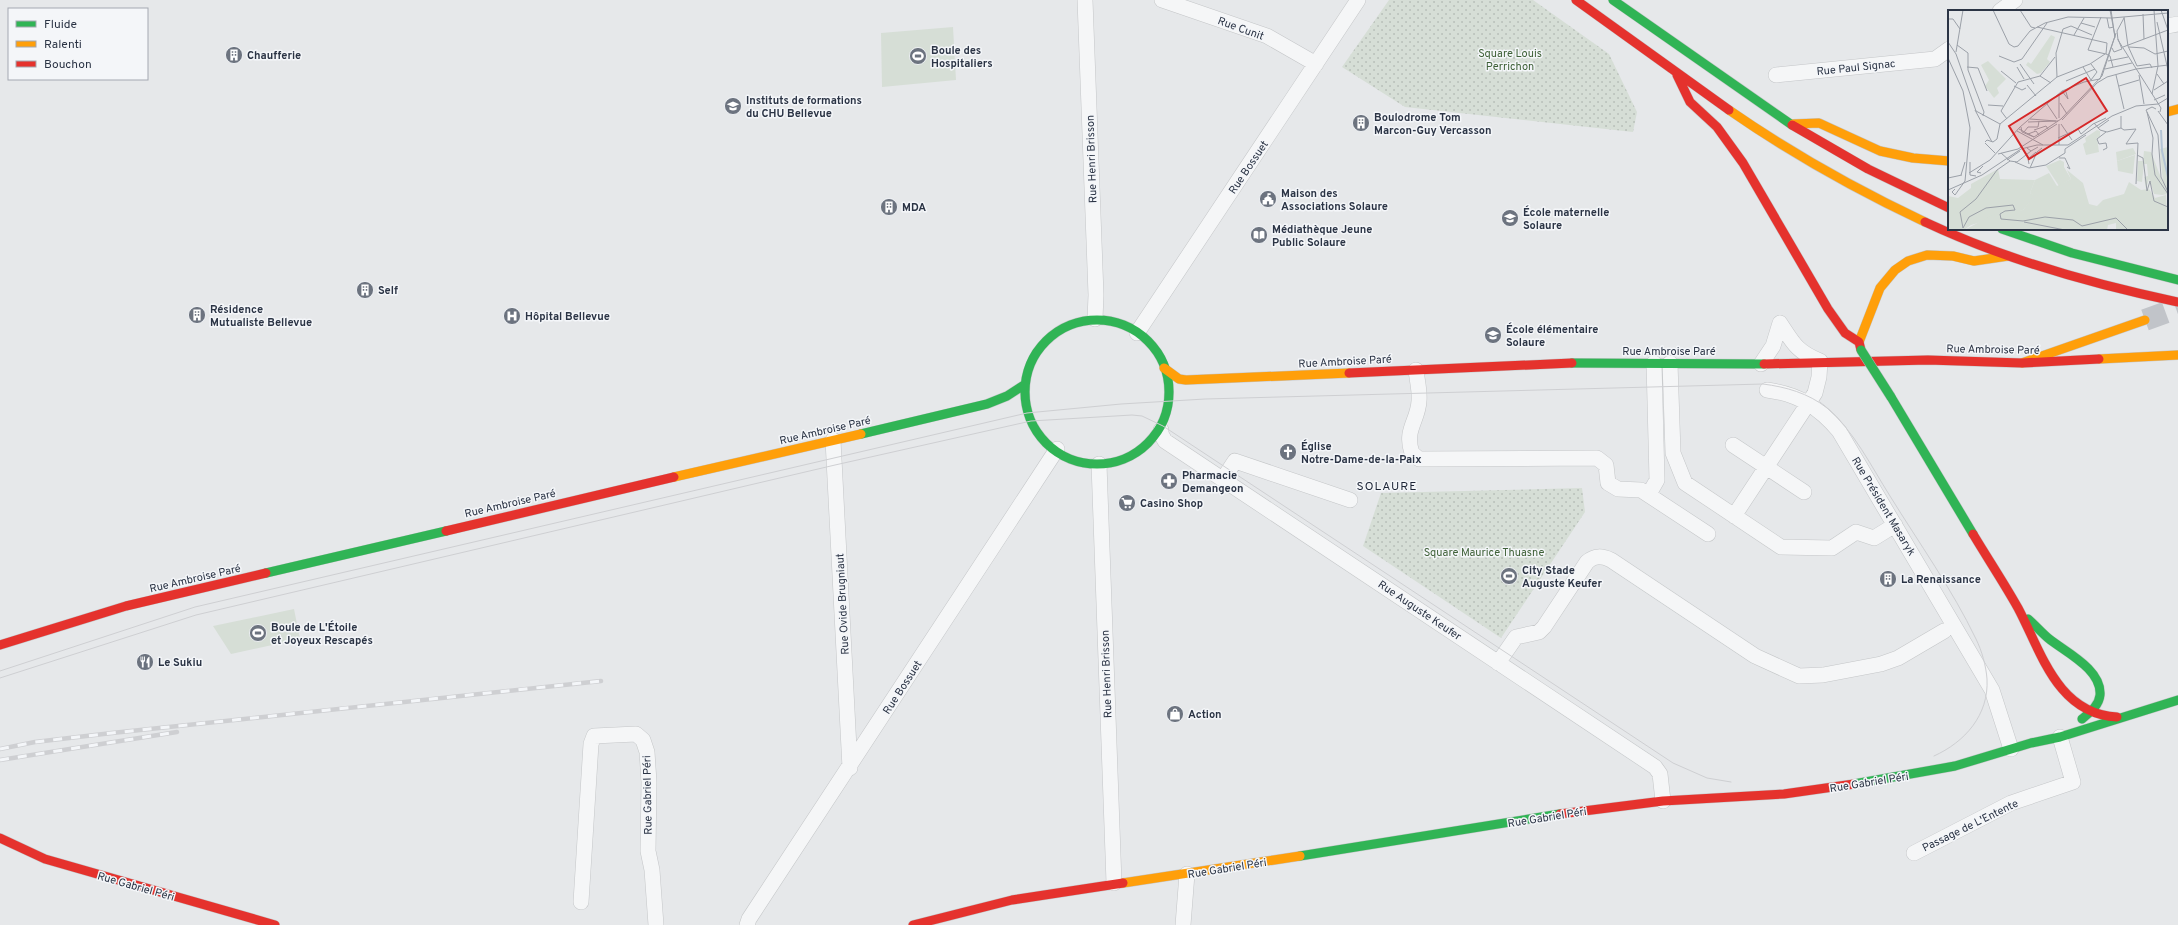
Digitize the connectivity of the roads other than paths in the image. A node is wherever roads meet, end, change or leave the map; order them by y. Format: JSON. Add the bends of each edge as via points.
{"nodes":[{"id":1,"x":1085,"y":0,"type":"edge"},
{"id":2,"x":1162,"y":0,"type":"edge"},
{"id":3,"x":1358,"y":0,"type":"edge"},
{"id":4,"x":1576,"y":0,"type":"edge"},
{"id":5,"x":1613,"y":0,"type":"edge"},
{"id":6,"x":2015,"y":0,"type":"edge"},
{"id":7,"x":2001,"y":10,"type":"edge"},
{"id":8,"x":2178,"y":24,"type":"edge"},
{"id":9,"x":2168,"y":26,"type":"edge"},
{"id":10,"x":1942,"y":58,"type":"edge"},
{"id":11,"x":1316,"y":64,"type":"junction"},
{"id":12,"x":1676,"y":72,"type":"junction"},
{"id":13,"x":1776,"y":75,"type":"dead end"},
{"id":14,"x":2178,"y":108,"type":"edge"},
{"id":15,"x":2168,"y":112,"type":"edge"},
{"id":16,"x":1790,"y":124,"type":"junction"},
{"id":17,"x":1948,"y":161,"type":"edge"},
{"id":18,"x":1948,"y":208,"type":"edge"},
{"id":19,"x":2005,"y":230,"type":"edge"},
{"id":20,"x":2050,"y":234,"type":"dead end"},
{"id":21,"x":2072,"y":253,"type":"junction"},
{"id":22,"x":2010,"y":256,"type":"junction"},
{"id":23,"x":2178,"y":280,"type":"edge"},
{"id":24,"x":2178,"y":302,"type":"edge"},
{"id":25,"x":1095,"y":319,"type":"junction"},
{"id":26,"x":2145,"y":320,"type":"tunnel mouth"},
{"id":27,"x":1137,"y":333,"type":"junction"},
{"id":28,"x":1860,"y":346,"type":"junction"},
{"id":29,"x":2178,"y":355,"type":"edge"},
{"id":30,"x":1820,"y":361,"type":"junction"},
{"id":31,"x":1654,"y":363,"type":"junction"},
{"id":32,"x":1670,"y":363,"type":"junction"},
{"id":33,"x":2022,"y":363,"type":"junction"},
{"id":34,"x":1761,"y":364,"type":"junction"},
{"id":35,"x":1164,"y":368,"type":"junction"},
{"id":36,"x":1416,"y":370,"type":"junction"},
{"id":37,"x":1024,"y":385,"type":"junction"},
{"id":38,"x":1767,"y":390,"type":"dead end"},
{"id":39,"x":1808,"y":403,"type":"junction"},
{"id":40,"x":1161,"y":430,"type":"junction"},
{"id":41,"x":833,"y":440,"type":"junction"},
{"id":42,"x":1733,"y":445,"type":"dead end"},
{"id":43,"x":1057,"y":449,"type":"junction"},
{"id":44,"x":1099,"y":464,"type":"junction"},
{"id":45,"x":1766,"y":467,"type":"junction"},
{"id":46,"x":1223,"y":479,"type":"junction"},
{"id":47,"x":1804,"y":492,"type":"dead end"},
{"id":48,"x":1649,"y":494,"type":"junction"},
{"id":49,"x":1350,"y":500,"type":"dead end"},
{"id":50,"x":1734,"y":516,"type":"junction"},
{"id":51,"x":1895,"y":525,"type":"junction"},
{"id":52,"x":1708,"y":534,"type":"dead end"},
{"id":53,"x":2017,"y":609,"type":"junction"},
{"id":54,"x":1944,"y":631,"type":"dead end"},
{"id":55,"x":0,"y":645,"type":"edge"},
{"id":56,"x":1498,"y":663,"type":"junction"},
{"id":57,"x":2178,"y":700,"type":"edge"},
{"id":58,"x":2093,"y":711,"type":"junction"},
{"id":59,"x":2117,"y":717,"type":"junction"},
{"id":60,"x":2060,"y":737,"type":"junction"},
{"id":61,"x":2031,"y":743,"type":"junction"},
{"id":62,"x":2011,"y":749,"type":"junction"},
{"id":63,"x":850,"y":768,"type":"junction"},
{"id":64,"x":1663,"y":801,"type":"junction"},
{"id":65,"x":0,"y":838,"type":"edge"},
{"id":66,"x":1914,"y":853,"type":"dead end"},
{"id":67,"x":1187,"y":874,"type":"junction"},
{"id":68,"x":1114,"y":883,"type":"junction"},
{"id":69,"x":581,"y":902,"type":"dead end"},
{"id":70,"x":275,"y":925,"type":"edge"},
{"id":71,"x":656,"y":925,"type":"edge"},
{"id":72,"x":747,"y":925,"type":"edge"},
{"id":73,"x":913,"y":925,"type":"edge"},
{"id":74,"x":1183,"y":925,"type":"edge"}],
"edges":[{"from":1,"to":25,"type":"street","name":"Rue Henri Brisson"},
{"from":2,"to":11,"type":"street","name":"Rue Cunit","via":[[1267,36]]},
{"from":3,"to":11,"type":"street","name":"Rue Bossuet"},
{"from":4,"to":12,"type":"main road"},
{"from":5,"to":16,"type":"main road"},
{"from":6,"to":7,"type":"street"},
{"from":8,"to":9,"type":"street"},
{"from":10,"to":13,"type":"street","name":"Rue Paul Signac"},
{"from":11,"to":27,"type":"street","name":"Rue Bossuet"},
{"from":12,"to":22,"type":"main road","via":[[1794,153],[1852,186],[1965,240]]},
{"from":12,"to":28,"type":"main road","via":[[1690,102],[1717,127],[1743,163],[1828,309],[1845,333]]},
{"from":14,"to":15,"type":"main road"},
{"from":16,"to":17,"type":"main road","via":[[1819,124],[1880,151],[1913,158]]},
{"from":16,"to":18,"type":"main road","via":[[1848,158]]},
{"from":19,"to":21,"type":"main road"},
{"from":20,"to":21,"type":"main road"},
{"from":21,"to":23,"type":"main road"},
{"from":22,"to":24,"type":"main road","via":[[2105,286]]},
{"from":22,"to":28,"type":"main road","via":[[1974,261],[1953,256],[1927,255],[1908,261],[1895,270],[1880,288]]},
{"from":25,"to":27,"type":"main road","via":[[1112,321]]},
{"from":25,"to":37,"type":"main road","via":[[1067,326],[1045,341],[1030,364]]},
{"from":26,"to":33,"type":"main road"},
{"from":27,"to":35,"type":"main road","via":[[1149,343]]},
{"from":28,"to":53,"type":"main road","bridge":true},
{"from":29,"to":33,"type":"main road","name":"Rue Ambroise Paré"},
{"from":30,"to":33,"type":"main road","name":"Rue Ambroise Paré","via":[[1928,360]]},
{"from":30,"to":34,"type":"main road","name":"Rue Ambroise Paré"},
{"from":30,"to":34,"type":"street","via":[[1805,355],[1796,347],[1780,324],[1773,346]]},
{"from":30,"to":39,"type":"street","via":[[1818,384]]},
{"from":31,"to":32,"type":"main road","name":"Rue Ambroise Paré"},
{"from":31,"to":36,"type":"main road","name":"Rue Ambroise Paré","via":[[1590,362]]},
{"from":31,"to":48,"type":"street","via":[[1657,480]]},
{"from":32,"to":34,"type":"main road","name":"Rue Ambroise Paré"},
{"from":32,"to":50,"type":"street","via":[[1673,453],[1685,483]]},
{"from":35,"to":36,"type":"main road","name":"Rue Ambroise Paré","via":[[1179,379],[1186,380]]},
{"from":35,"to":40,"type":"main road","via":[[1169,407]]},
{"from":36,"to":48,"type":"street","via":[[1419,404],[1410,429],[1410,449],[1419,459],[1592,457],[1602,460],[1606,465],[1608,483],[1614,488],[1641,490]]},
{"from":37,"to":41,"type":"main road","name":"Rue Ambroise Paré","via":[[994,402]]},
{"from":37,"to":43,"type":"main road","via":[[1027,413],[1031,421]]},
{"from":38,"to":39,"type":"street","name":"Rue Président Masaryk","via":[[1789,394]]},
{"from":39,"to":45,"type":"street"},
{"from":39,"to":51,"type":"street","name":"Rue Président Masaryk","via":[[1824,414],[1839,431]]},
{"from":40,"to":44,"type":"main road","via":[[1130,457]]},
{"from":40,"to":46,"type":"street","name":"Rue Auguste Keufer","via":[[1165,441]]},
{"from":41,"to":55,"type":"main road","name":"Rue Ambroise Paré","via":[[126,606]]},
{"from":41,"to":63,"type":"street","name":"Rue Ovide Brugniaut"},
{"from":42,"to":45,"type":"street"},
{"from":43,"to":44,"type":"main road","via":[[1084,462]]},
{"from":43,"to":63,"type":"street","name":"Rue Bossuet"},
{"from":44,"to":68,"type":"street","name":"Rue Henri Brisson"},
{"from":45,"to":47,"type":"street"},
{"from":45,"to":50,"type":"street"},
{"from":46,"to":49,"type":"street","via":[[1235,461]]},
{"from":46,"to":56,"type":"street","name":"Rue Auguste Keufer"},
{"from":48,"to":52,"type":"street"},
{"from":50,"to":51,"type":"street","via":[[1781,547],[1832,548],[1856,532],[1874,538]]},
{"from":51,"to":62,"type":"street","name":"Rue Président Masaryk","via":[[1992,690]]},
{"from":53,"to":58,"type":"main road","via":[[2056,682],[2068,695]]},
{"from":53,"to":58,"type":"main road","via":[[2043,634],[2094,674],[2100,693],[2099,702]]},
{"from":54,"to":56,"type":"street","via":[[1898,658],[1881,664],[1823,675],[1799,676],[1754,656],[1611,560],[1598,557],[1587,562],[1544,627],[1532,634],[1516,637]]},
{"from":56,"to":64,"type":"street","name":"Rue Auguste Keufer","via":[[1655,767],[1660,774]]},
{"from":57,"to":59,"type":"main road","name":"Rue Gabriel Péri"},
{"from":58,"to":59,"type":"main road","via":[[2105,717]]},
{"from":58,"to":61,"type":"main road","via":[[2065,729],[2042,736]]},
{"from":59,"to":60,"type":"main road","name":"Rue Gabriel Péri"},
{"from":60,"to":61,"type":"main road","name":"Rue Gabriel Péri"},
{"from":60,"to":66,"type":"street","name":"Passage de L'Entente","via":[[2073,782],[2011,803]]},
{"from":61,"to":62,"type":"main road","name":"Rue Gabriel Péri"},
{"from":62,"to":64,"type":"main road","name":"Rue Gabriel Péri","via":[[1955,766],[1872,783],[1784,794]]},
{"from":63,"to":72,"type":"street","name":"Rue Bossuet"},
{"from":64,"to":67,"type":"main road","name":"Rue Gabriel Péri","via":[[1545,816]]},
{"from":65,"to":70,"type":"main road","name":"Rue Gabriel Péri","via":[[68,866]]},
{"from":67,"to":68,"type":"main road","name":"Rue Gabriel Péri"},
{"from":67,"to":74,"type":"street"},
{"from":68,"to":73,"type":"main road","name":"Rue Gabriel Péri","via":[[1012,900]]},
{"from":69,"to":71,"type":"street","name":"Rue Gabriel Péri","via":[[591,744],[594,736],[636,734],[643,740],[647,752],[648,851],[653,877]]}]}
